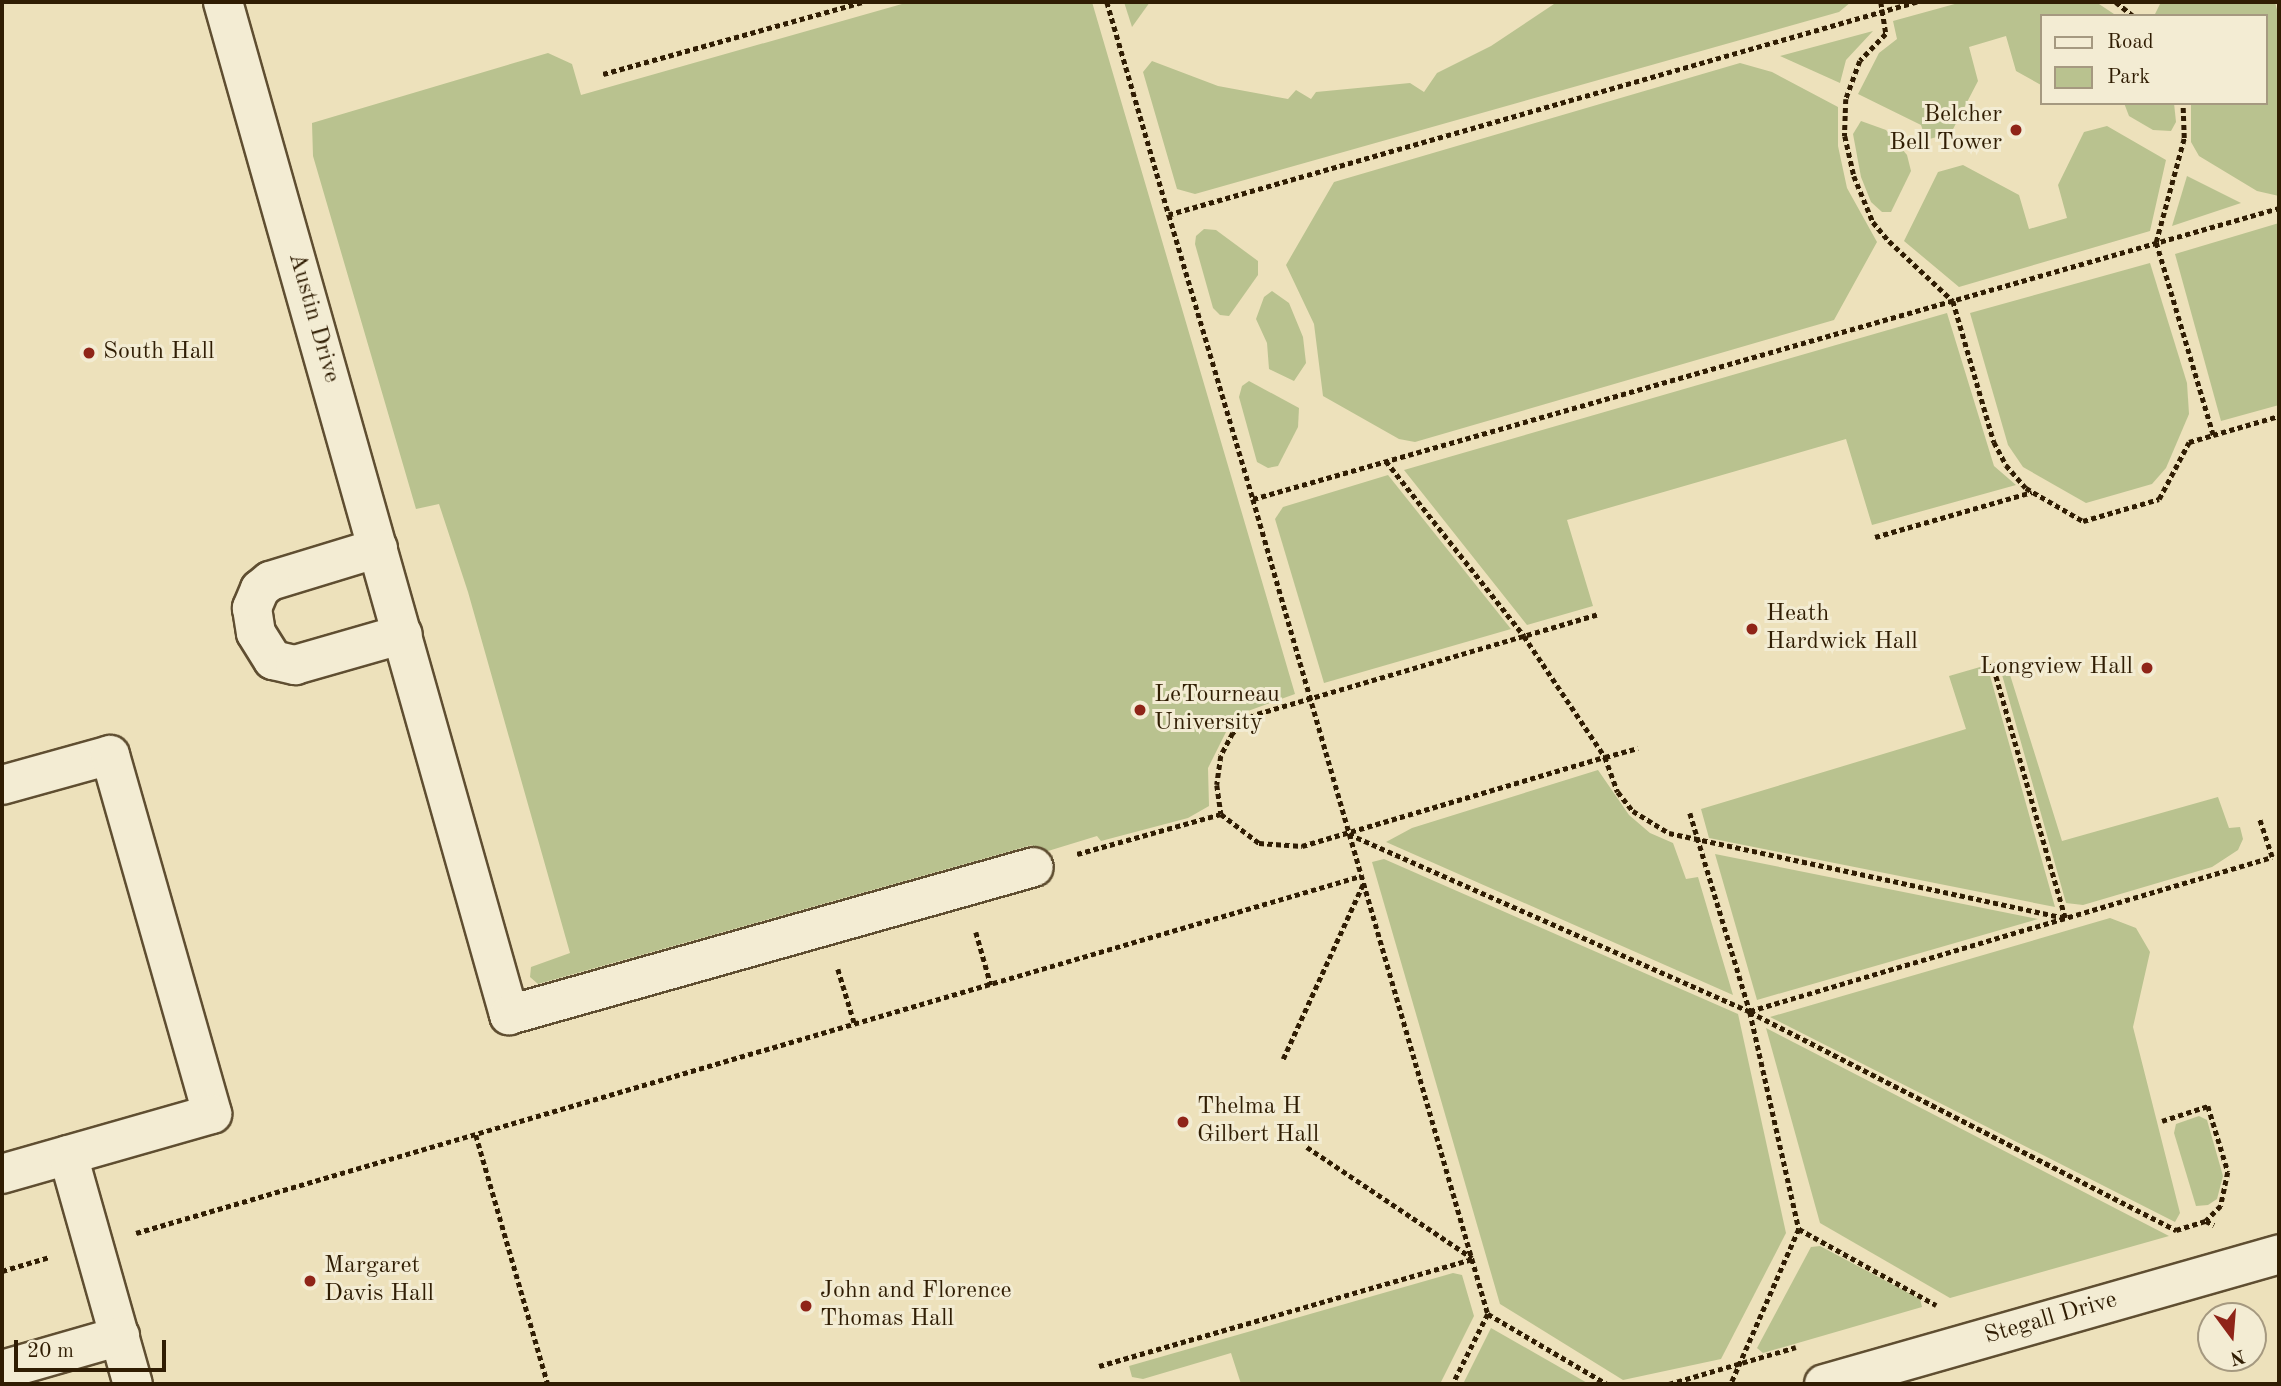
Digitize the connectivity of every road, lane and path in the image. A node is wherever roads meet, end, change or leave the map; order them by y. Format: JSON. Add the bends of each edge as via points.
{"nodes":[{"id":1,"x":223,"y":2,"type":"edge"},
{"id":2,"x":863,"y":2,"type":"edge"},
{"id":3,"x":1107,"y":2,"type":"edge"},
{"id":4,"x":1881,"y":2,"type":"edge"},
{"id":5,"x":1917,"y":2,"type":"edge"},
{"id":6,"x":2116,"y":2,"type":"edge"},
{"id":7,"x":1881,"y":12,"type":"junction"},
{"id":8,"x":2131,"y":14,"type":"edge"},
{"id":9,"x":603,"y":74,"type":"dead end"},
{"id":10,"x":2183,"y":105,"type":"edge"},
{"id":11,"x":2279,"y":208,"type":"edge"},
{"id":12,"x":1169,"y":215,"type":"junction"},
{"id":13,"x":2156,"y":242,"type":"junction"},
{"id":14,"x":1953,"y":300,"type":"junction"},
{"id":15,"x":2279,"y":416,"type":"edge"},
{"id":16,"x":2213,"y":435,"type":"junction"},
{"id":17,"x":1386,"y":461,"type":"junction"},
{"id":18,"x":2033,"y":492,"type":"junction"},
{"id":19,"x":1253,"y":499,"type":"junction"},
{"id":20,"x":1875,"y":537,"type":"dead end"},
{"id":21,"x":379,"y":548,"type":"junction"},
{"id":22,"x":1597,"y":615,"type":"dead end"},
{"id":23,"x":403,"y":634,"type":"junction"},
{"id":24,"x":1524,"y":636,"type":"junction"},
{"id":25,"x":1992,"y":663,"type":"dead end"},
{"id":26,"x":1310,"y":696,"type":"junction"},
{"id":27,"x":1638,"y":748,"type":"dead end"},
{"id":28,"x":1605,"y":758,"type":"junction"},
{"id":29,"x":2,"y":785,"type":"edge"},
{"id":30,"x":1690,"y":813,"type":"dead end"},
{"id":31,"x":1222,"y":814,"type":"junction"},
{"id":32,"x":2259,"y":818,"type":"dead end"},
{"id":33,"x":1349,"y":833,"type":"junction"},
{"id":34,"x":1700,"y":842,"type":"junction"},
{"id":35,"x":1034,"y":867,"type":"joint"},
{"id":36,"x":1361,"y":876,"type":"junction"},
{"id":37,"x":1363,"y":884,"type":"junction"},
{"id":38,"x":963,"y":886,"type":"junction"},
{"id":39,"x":2065,"y":918,"type":"junction"},
{"id":40,"x":825,"y":925,"type":"junction"},
{"id":41,"x":991,"y":985,"type":"junction"},
{"id":42,"x":1749,"y":1012,"type":"junction"},
{"id":43,"x":855,"y":1025,"type":"junction"},
{"id":44,"x":1283,"y":1059,"type":"dead end"},
{"id":45,"x":2162,"y":1121,"type":"dead end"},
{"id":46,"x":476,"y":1135,"type":"junction"},
{"id":47,"x":1307,"y":1147,"type":"dead end"},
{"id":48,"x":68,"y":1155,"type":"junction"},
{"id":49,"x":2,"y":1174,"type":"edge"},
{"id":50,"x":2206,"y":1221,"type":"dead end"},
{"id":51,"x":1798,"y":1229,"type":"junction"},
{"id":52,"x":2176,"y":1230,"type":"dead end"},
{"id":53,"x":132,"y":1234,"type":"dead end"},
{"id":54,"x":64,"y":1253,"type":"dead end"},
{"id":55,"x":2279,"y":1254,"type":"edge"},
{"id":56,"x":1472,"y":1259,"type":"junction"},
{"id":57,"x":2,"y":1271,"type":"edge"},
{"id":58,"x":1936,"y":1305,"type":"dead end"},
{"id":59,"x":1488,"y":1314,"type":"junction"},
{"id":60,"x":120,"y":1336,"type":"junction"},
{"id":61,"x":1099,"y":1366,"type":"dead end"},
{"id":62,"x":2,"y":1370,"type":"edge"},
{"id":63,"x":134,"y":1384,"type":"edge"},
{"id":64,"x":548,"y":1384,"type":"edge"},
{"id":65,"x":1452,"y":1384,"type":"edge"},
{"id":66,"x":1607,"y":1384,"type":"edge"},
{"id":67,"x":1731,"y":1384,"type":"edge"},
{"id":68,"x":1824,"y":1384,"type":"edge"}],
"edges":[{"from":1,"to":21,"type":"street","name":"Austin Drive"},
{"from":2,"to":9,"type":"path"},
{"from":3,"to":12,"type":"path"},
{"from":4,"to":7,"type":"path"},
{"from":5,"to":7,"type":"path"},
{"from":6,"to":8,"type":"path"},
{"from":7,"to":12,"type":"path"},
{"from":7,"to":14,"type":"path","via":[[1886,34],[1860,61],[1846,99],[1848,158],[1873,222]]},
{"from":10,"to":13,"type":"path","via":[[2184,138]]},
{"from":11,"to":13,"type":"path"},
{"from":12,"to":19,"type":"path"},
{"from":13,"to":14,"type":"path"},
{"from":13,"to":16,"type":"path"},
{"from":14,"to":17,"type":"path"},
{"from":14,"to":18,"type":"path","via":[[1994,442],[2006,465]]},
{"from":15,"to":16,"type":"path"},
{"from":16,"to":18,"type":"path","via":[[2189,442],[2159,499],[2083,521]]},
{"from":17,"to":19,"type":"path"},
{"from":17,"to":24,"type":"path"},
{"from":18,"to":20,"type":"path"},
{"from":19,"to":26,"type":"path"},
{"from":21,"to":23,"type":"street","name":"Austin Drive"},
{"from":21,"to":23,"type":"street","via":[[270,581],[255,597],[256,633],[273,660],[295,664]]},
{"from":22,"to":24,"type":"path"},
{"from":23,"to":40,"type":"street","name":"Austin Drive","via":[[509,1015]]},
{"from":24,"to":26,"type":"path"},
{"from":24,"to":28,"type":"path"},
{"from":25,"to":39,"type":"path"},
{"from":26,"to":31,"type":"path","via":[[1254,715],[1233,733],[1217,769]]},
{"from":26,"to":33,"type":"path"},
{"from":27,"to":28,"type":"path"},
{"from":28,"to":33,"type":"path"},
{"from":28,"to":34,"type":"path","via":[[1618,792],[1633,811],[1669,833]]},
{"from":29,"to":48,"type":"street","via":[[110,755],[212,1114]]},
{"from":30,"to":34,"type":"path"},
{"from":31,"to":33,"type":"path","via":[[1259,843],[1302,846]]},
{"from":31,"to":35,"type":"path"},
{"from":32,"to":39,"type":"path","via":[[2272,857]]},
{"from":33,"to":36,"type":"path"},
{"from":33,"to":42,"type":"path"},
{"from":34,"to":39,"type":"path"},
{"from":34,"to":42,"type":"path"},
{"from":35,"to":38,"type":"street"},
{"from":36,"to":37,"type":"path"},
{"from":36,"to":41,"type":"path"},
{"from":37,"to":44,"type":"path"},
{"from":37,"to":56,"type":"path"},
{"from":38,"to":40,"type":"street"},
{"from":38,"to":41,"type":"path"},
{"from":39,"to":42,"type":"path"},
{"from":40,"to":43,"type":"path"},
{"from":41,"to":43,"type":"path"},
{"from":42,"to":51,"type":"path"},
{"from":42,"to":52,"type":"path"},
{"from":43,"to":46,"type":"path"},
{"from":45,"to":50,"type":"path","via":[[2208,1105],[2228,1172],[2221,1206]]},
{"from":46,"to":53,"type":"path"},
{"from":46,"to":64,"type":"path"},
{"from":47,"to":56,"type":"path"},
{"from":48,"to":49,"type":"street"},
{"from":48,"to":60,"type":"street"},
{"from":51,"to":58,"type":"path"},
{"from":51,"to":67,"type":"path"},
{"from":54,"to":57,"type":"path"},
{"from":55,"to":68,"type":"street","name":"Stegall Drive"},
{"from":56,"to":59,"type":"path"},
{"from":56,"to":61,"type":"path"},
{"from":59,"to":65,"type":"path"},
{"from":59,"to":66,"type":"path"},
{"from":60,"to":62,"type":"street"},
{"from":60,"to":63,"type":"street"}]}
